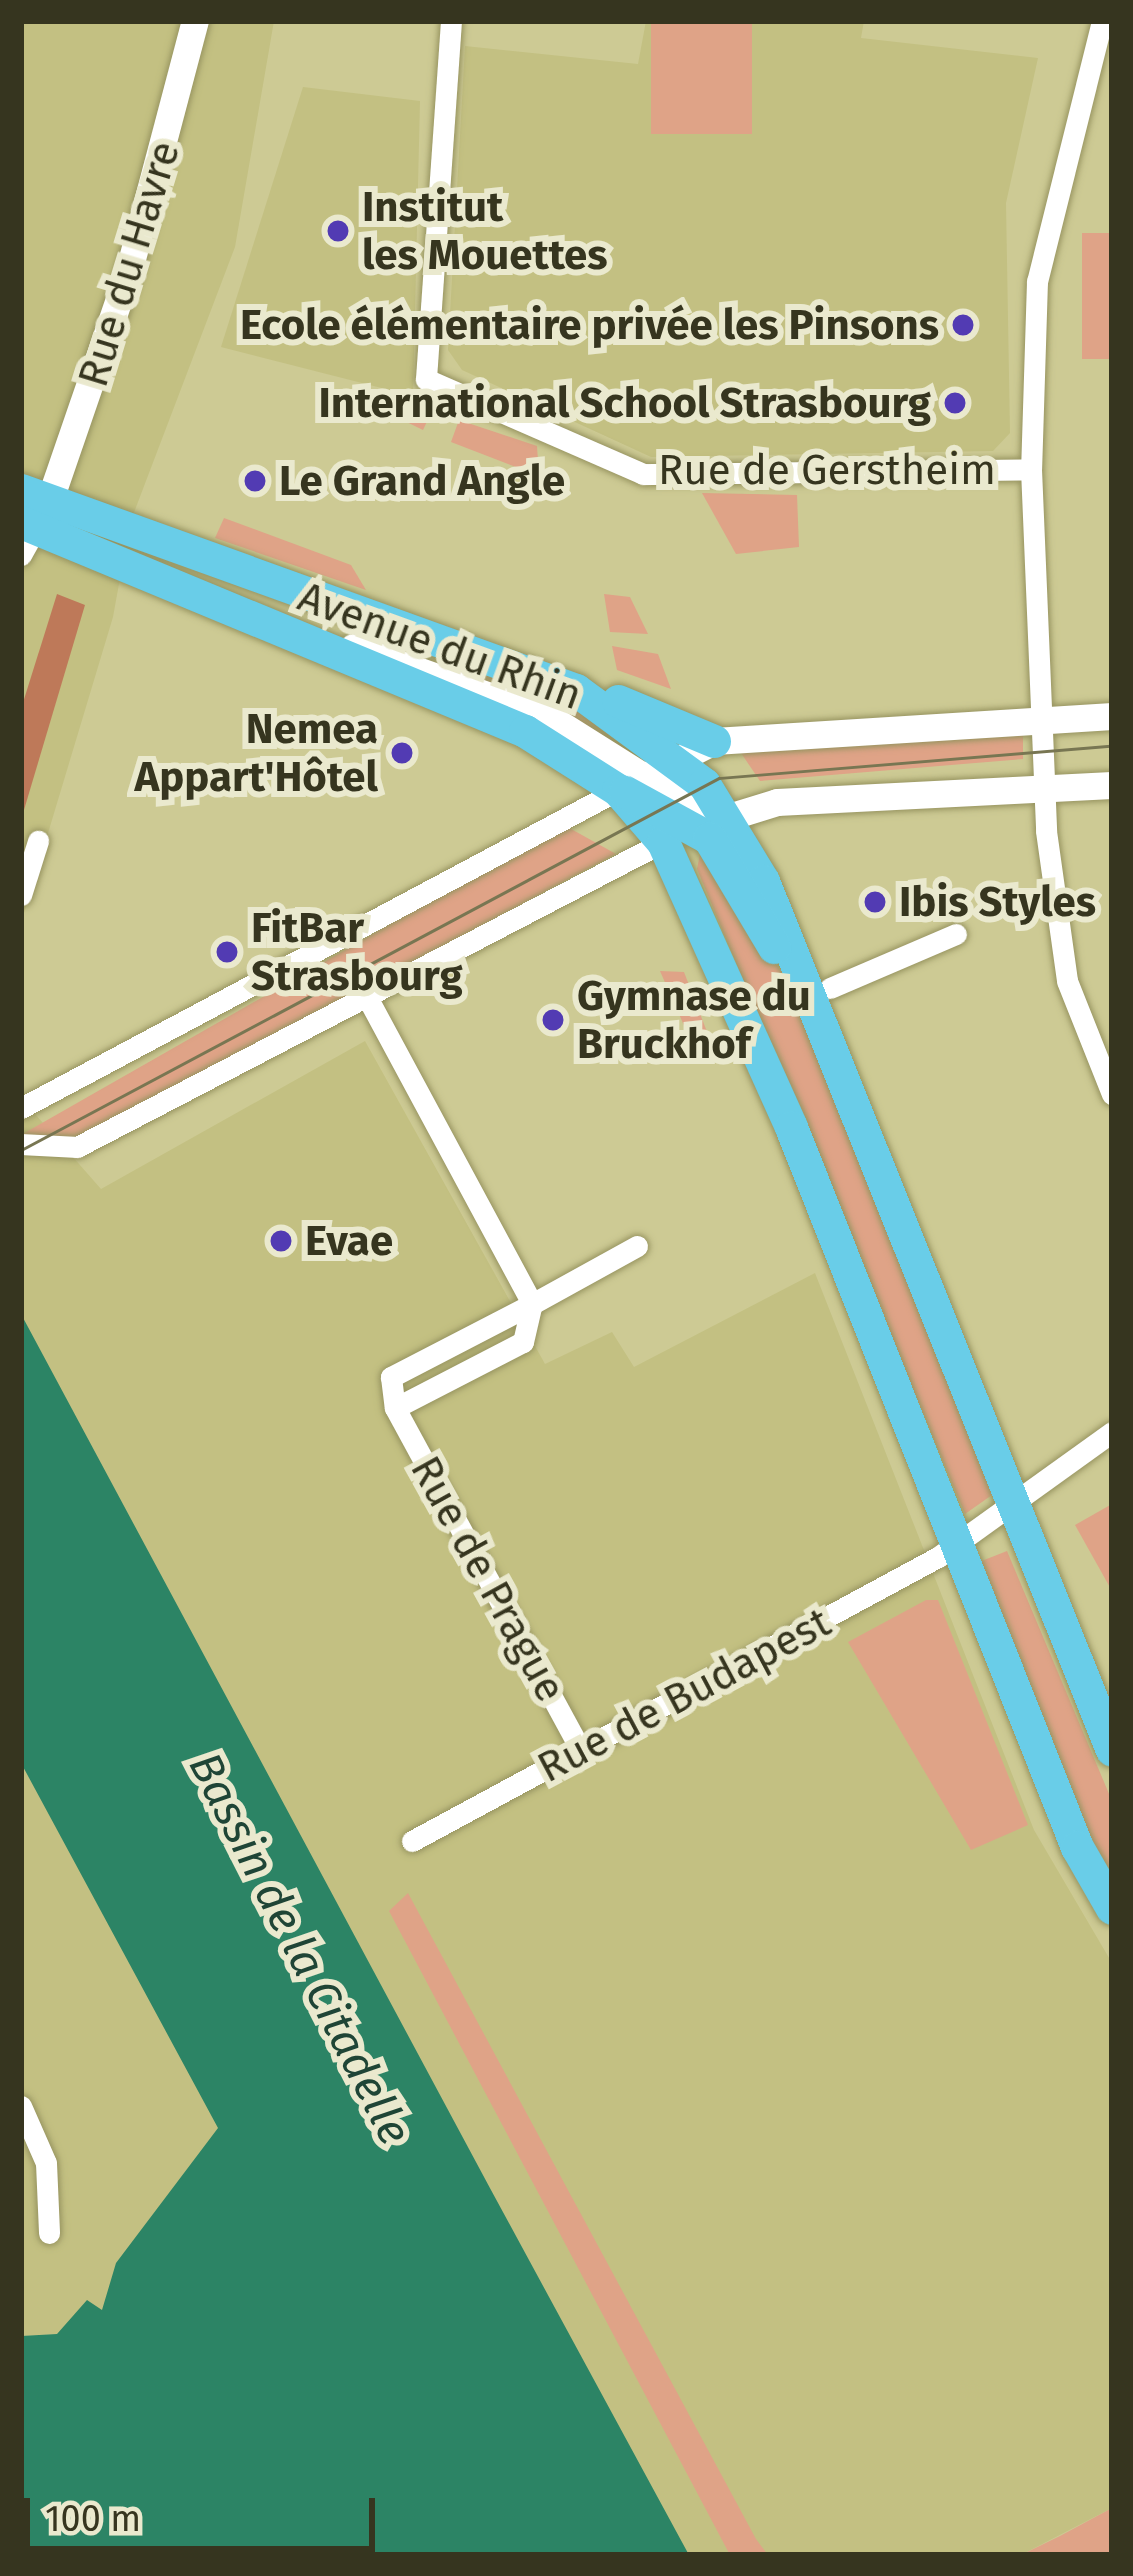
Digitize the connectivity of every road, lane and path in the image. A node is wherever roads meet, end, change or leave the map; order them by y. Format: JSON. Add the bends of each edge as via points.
{"nodes":[{"id":1,"x":195,"y":21,"type":"edge"},
{"id":2,"x":451,"y":21,"type":"edge"},
{"id":3,"x":1102,"y":21,"type":"edge"},
{"id":4,"x":1030,"y":469,"type":"junction"},
{"id":5,"x":30,"y":519,"type":"edge"},
{"id":6,"x":576,"y":690,"type":"junction"},
{"id":7,"x":1112,"y":716,"type":"edge"},
{"id":8,"x":1038,"y":722,"type":"junction"},
{"id":9,"x":714,"y":741,"type":"junction"},
{"id":10,"x":680,"y":759,"type":"junction"},
{"id":11,"x":631,"y":783,"type":"junction"},
{"id":12,"x":1112,"y":785,"type":"edge"},
{"id":13,"x":1042,"y":789,"type":"junction"},
{"id":14,"x":713,"y":821,"type":"junction"},
{"id":15,"x":38,"y":841,"type":"dead end"},
{"id":16,"x":663,"y":842,"type":"junction"},
{"id":17,"x":21,"y":895,"type":"edge"},
{"id":18,"x":956,"y":934,"type":"dead end"},
{"id":19,"x":819,"y":990,"type":"junction"},
{"id":20,"x":368,"y":997,"type":"junction"},
{"id":21,"x":1112,"y":1094,"type":"edge"},
{"id":22,"x":21,"y":1108,"type":"edge"},
{"id":23,"x":21,"y":1144,"type":"edge"},
{"id":24,"x":637,"y":1246,"type":"dead end"},
{"id":25,"x":532,"y":1304,"type":"junction"},
{"id":26,"x":1112,"y":1432,"type":"edge"},
{"id":27,"x":1013,"y":1511,"type":"junction"},
{"id":28,"x":955,"y":1547,"type":"junction"},
{"id":29,"x":581,"y":1750,"type":"junction"},
{"id":30,"x":1112,"y":1750,"type":"edge"},
{"id":31,"x":412,"y":1841,"type":"dead end"},
{"id":32,"x":1112,"y":1909,"type":"edge"},
{"id":33,"x":21,"y":2106,"type":"edge"},
{"id":34,"x":49,"y":2233,"type":"dead end"}],
"edges":[{"from":1,"to":5,"type":"main road","name":"Rue du Havre","via":[[135,251]]},
{"from":2,"to":4,"type":"street","name":"Rue de Gerstheim","via":[[426,379],[643,474]]},
{"from":3,"to":4,"type":"street","via":[[1037,281]]},
{"from":4,"to":8,"type":"street"},
{"from":5,"to":6,"type":"main road","name":"Avenue du Rhin"},
{"from":5,"to":11,"type":"main road","name":"Avenue du Rhin","via":[[332,643]]},
{"from":6,"to":9,"type":"main road","via":[[653,710]]},
{"from":6,"to":10,"type":"main road","name":"Avenue du Rhin"},
{"from":7,"to":8,"type":"main road"},
{"from":8,"to":9,"type":"main road"},
{"from":8,"to":13,"type":"street"},
{"from":9,"to":10,"type":"main road"},
{"from":10,"to":11,"type":"main road"},
{"from":10,"to":14,"type":"main road","name":"Avenue du Rhin"},
{"from":11,"to":14,"type":"main road"},
{"from":11,"to":16,"type":"main road","name":"Avenue du Rhin"},
{"from":11,"to":22,"type":"street"},
{"from":12,"to":13,"type":"main road"},
{"from":13,"to":14,"type":"main road"},
{"from":13,"to":21,"type":"street","via":[[1067,981]]},
{"from":14,"to":16,"type":"main road"},
{"from":14,"to":19,"type":"main road","name":"Avenue du Rhin"},
{"from":15,"to":17,"type":"street"},
{"from":16,"to":20,"type":"street"},
{"from":16,"to":28,"type":"main road","name":"Avenue du Rhin","via":[[791,1127]]},
{"from":18,"to":19,"type":"street"},
{"from":19,"to":27,"type":"main road","name":"Avenue du Rhin"},
{"from":20,"to":23,"type":"street","via":[[77,1148]]},
{"from":20,"to":25,"type":"street"},
{"from":24,"to":25,"type":"street"},
{"from":25,"to":29,"type":"street","name":"Rue de Prague","via":[[523,1342],[395,1408]]},
{"from":26,"to":27,"type":"street"},
{"from":27,"to":28,"type":"street"},
{"from":27,"to":30,"type":"main road","name":"Avenue du Rhin"},
{"from":28,"to":29,"type":"street","name":"Rue de Budapest"},
{"from":28,"to":32,"type":"main road","name":"Avenue du Rhin"},
{"from":29,"to":31,"type":"street","name":"Rue de Budapest"},
{"from":33,"to":34,"type":"street","via":[[46,2163]]}]}
